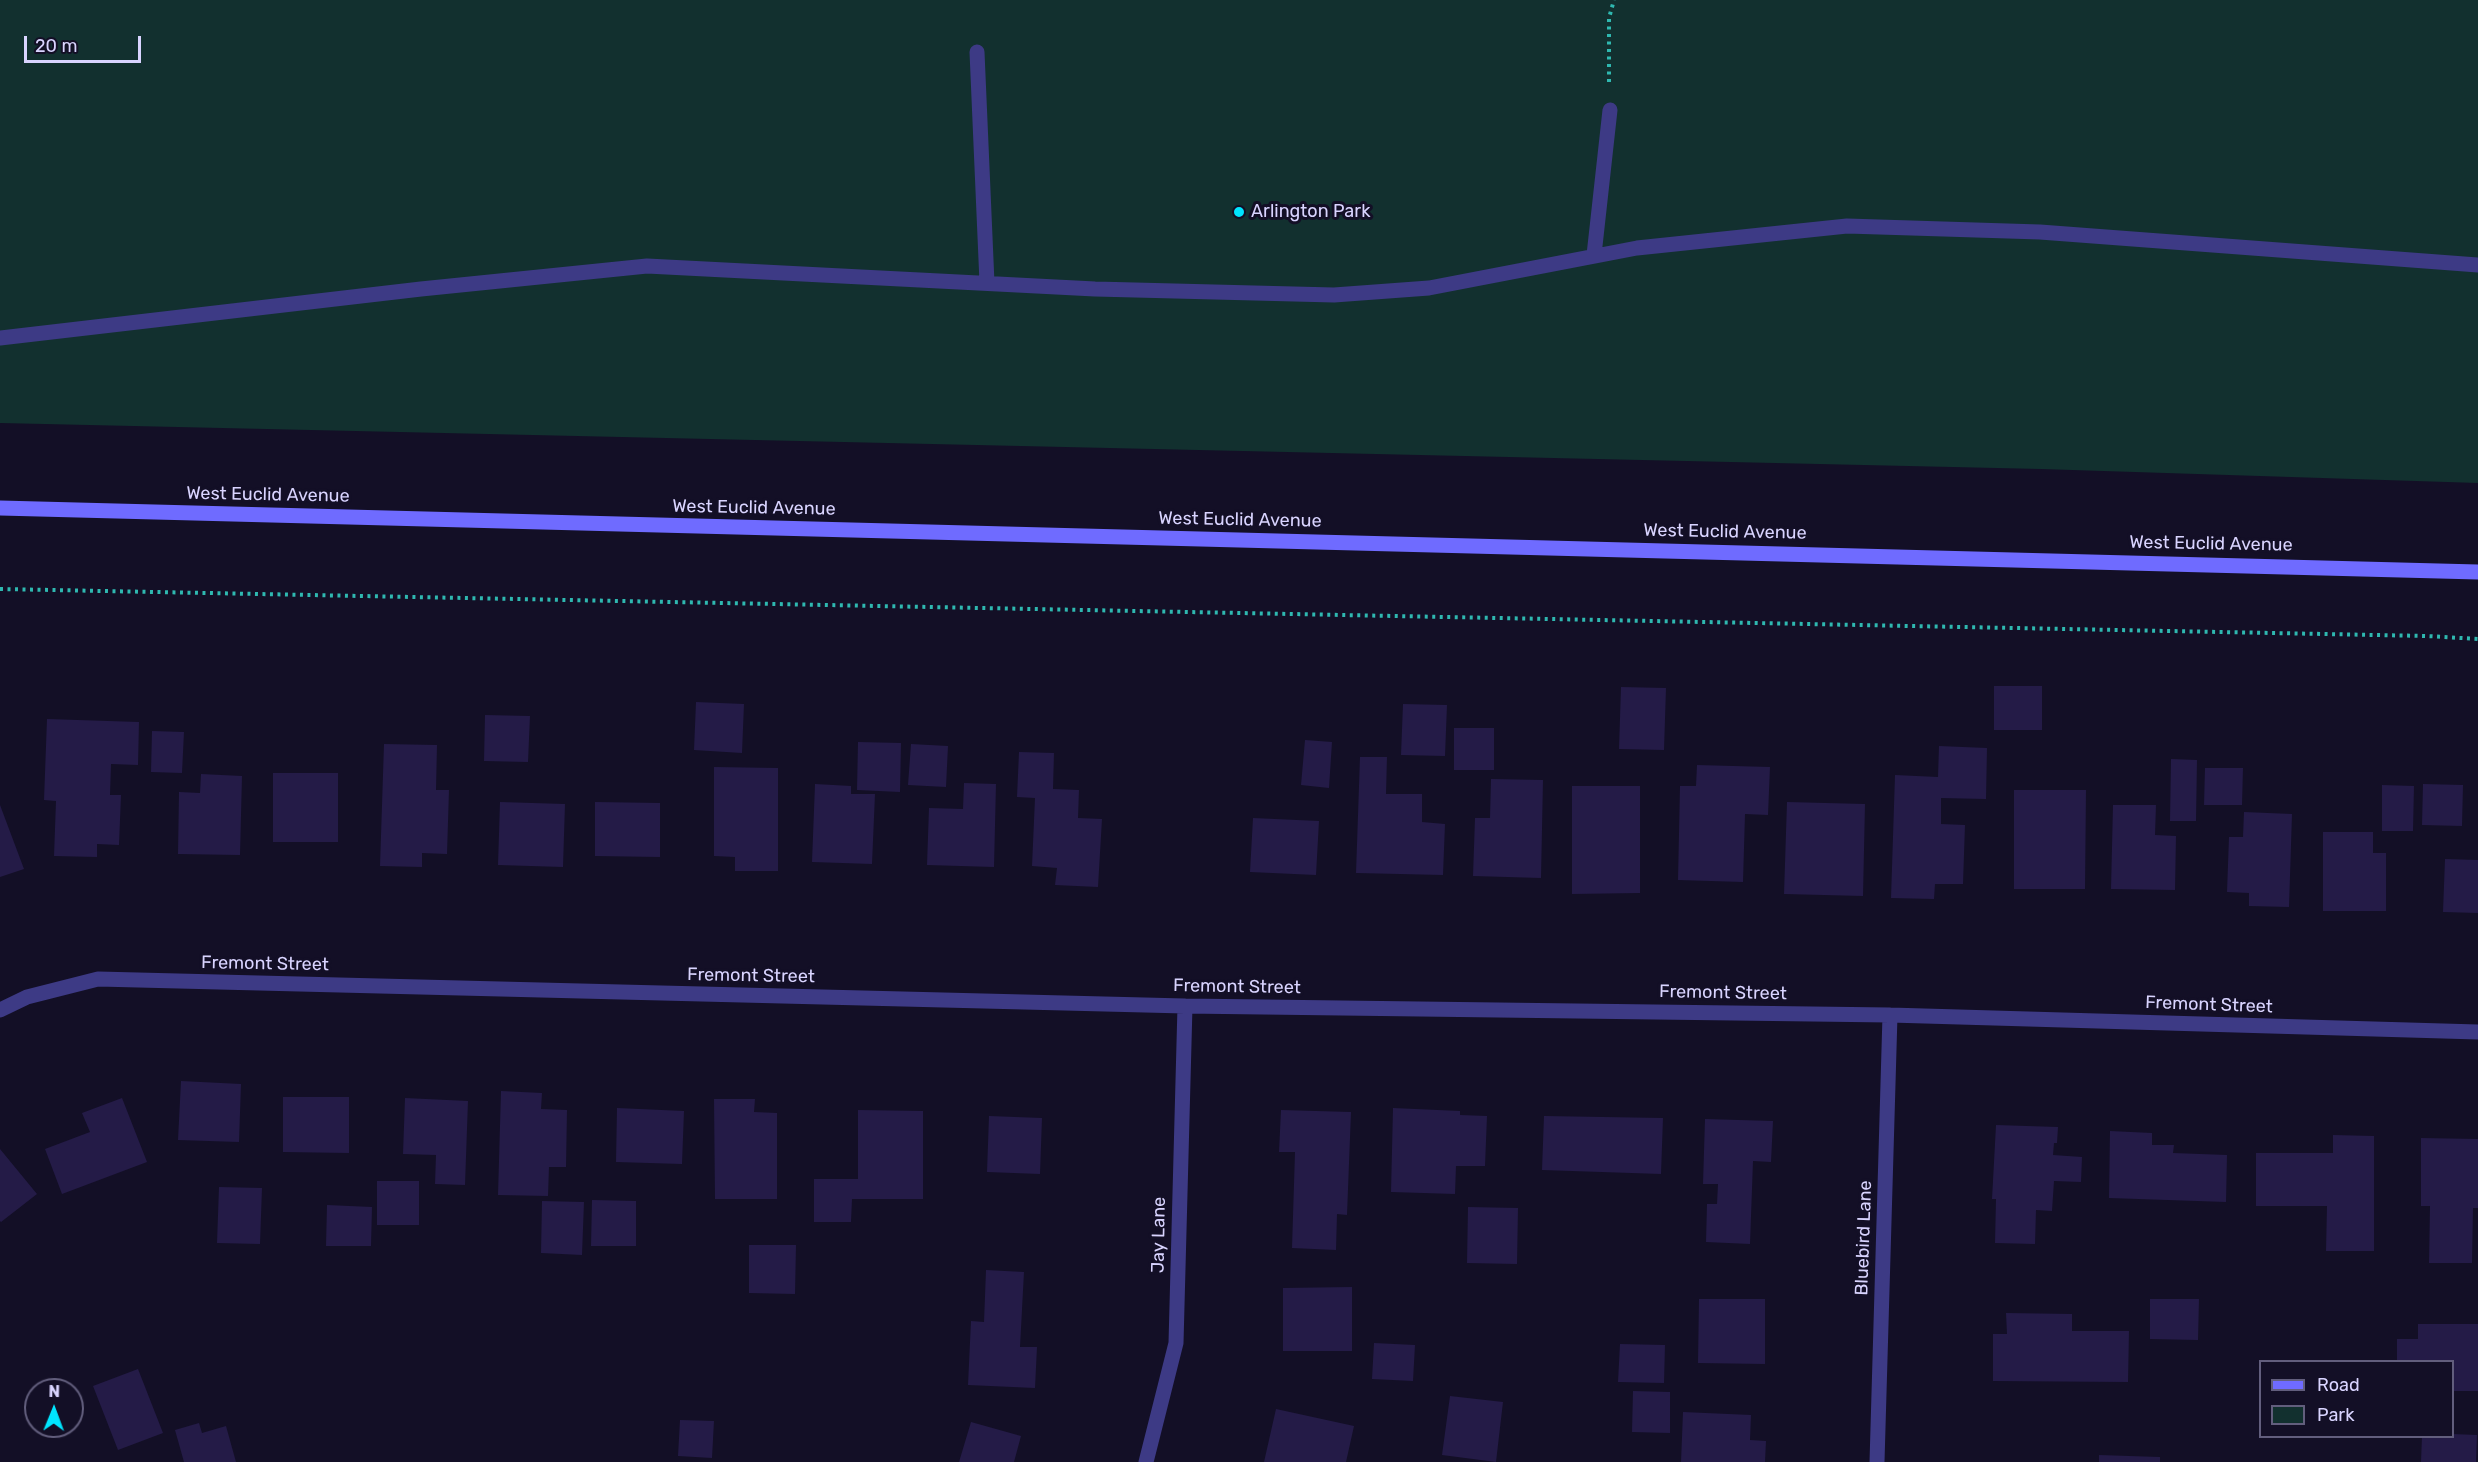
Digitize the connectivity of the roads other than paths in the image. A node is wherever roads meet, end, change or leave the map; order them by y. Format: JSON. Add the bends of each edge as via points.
{"nodes":[{"id":1,"x":977,"y":51,"type":"dead end"},
{"id":2,"x":1610,"y":110,"type":"road end"},
{"id":3,"x":1594,"y":255,"type":"junction"},
{"id":4,"x":2478,"y":265,"type":"edge"},
{"id":5,"x":987,"y":283,"type":"junction"},
{"id":6,"x":0,"y":338,"type":"edge"},
{"id":7,"x":0,"y":508,"type":"edge"},
{"id":8,"x":2478,"y":572,"type":"edge"},
{"id":9,"x":1185,"y":1006,"type":"junction"},
{"id":10,"x":0,"y":1010,"type":"edge"},
{"id":11,"x":1890,"y":1015,"type":"junction"},
{"id":12,"x":2478,"y":1032,"type":"edge"},
{"id":13,"x":1146,"y":1462,"type":"edge"},
{"id":14,"x":1878,"y":1462,"type":"edge"}],
"edges":[{"from":1,"to":5,"type":"street"},
{"from":2,"to":3,"type":"street"},
{"from":3,"to":4,"type":"street","via":[[1847,226],[2040,232]]},
{"from":3,"to":5,"type":"street","via":[[1429,288],[1334,295]]},
{"from":5,"to":6,"type":"street","via":[[647,266]]},
{"from":7,"to":8,"type":"main road","name":"West Euclid Avenue"},
{"from":9,"to":10,"type":"street","name":"Fremont Street","via":[[98,979],[27,997]]},
{"from":9,"to":11,"type":"street","name":"Fremont Street"},
{"from":9,"to":13,"type":"street","name":"Jay Lane","via":[[1176,1343]]},
{"from":11,"to":12,"type":"street","name":"Fremont Street"},
{"from":11,"to":14,"type":"street","name":"Bluebird Lane"}]}
